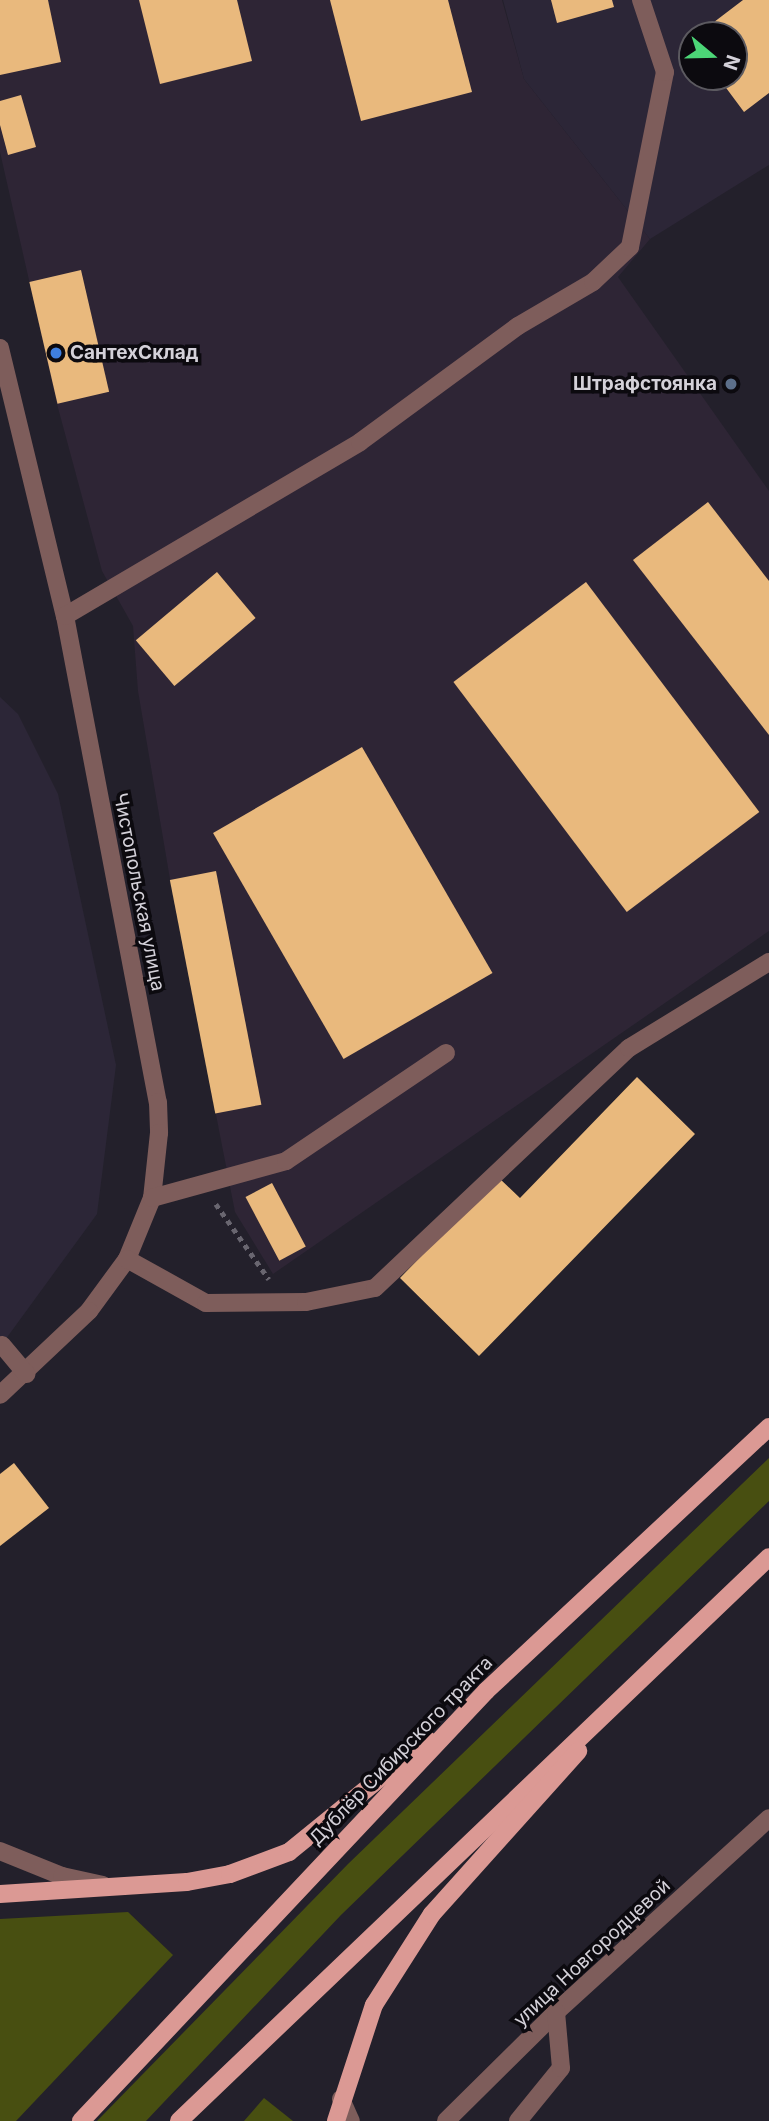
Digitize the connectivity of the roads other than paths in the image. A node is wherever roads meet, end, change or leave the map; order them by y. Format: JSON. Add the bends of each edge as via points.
{"nodes":[{"id":1,"x":641,"y":0,"type":"edge"},
{"id":2,"x":0,"y":348,"type":"edge"},
{"id":3,"x":7,"y":413,"type":"edge"},
{"id":4,"x":65,"y":616,"type":"junction"},
{"id":5,"x":769,"y":962,"type":"edge"},
{"id":6,"x":446,"y":1053,"type":"dead end"},
{"id":7,"x":152,"y":1198,"type":"junction"},
{"id":8,"x":127,"y":1259,"type":"junction"},
{"id":9,"x":2,"y":1345,"type":"edge"},
{"id":10,"x":26,"y":1374,"type":"junction"},
{"id":11,"x":0,"y":1395,"type":"edge"},
{"id":12,"x":769,"y":1427,"type":"edge"},
{"id":13,"x":769,"y":1557,"type":"edge"},
{"id":14,"x":674,"y":1645,"type":"junction"},
{"id":15,"x":486,"y":1691,"type":"junction"},
{"id":16,"x":769,"y":1818,"type":"edge"},
{"id":17,"x":0,"y":1851,"type":"edge"},
{"id":18,"x":117,"y":1888,"type":"junction"},
{"id":19,"x":0,"y":1894,"type":"edge"},
{"id":20,"x":556,"y":2012,"type":"junction"},
{"id":21,"x":341,"y":2099,"type":"junction"},
{"id":22,"x":81,"y":2121,"type":"edge"},
{"id":23,"x":179,"y":2121,"type":"edge"},
{"id":24,"x":336,"y":2121,"type":"edge"},
{"id":25,"x":351,"y":2121,"type":"edge"},
{"id":26,"x":446,"y":2121,"type":"edge"},
{"id":27,"x":518,"y":2121,"type":"edge"}],
"edges":[{"from":1,"to":4,"type":"street","via":[[665,72],[631,247],[593,282],[518,326],[360,442]]},
{"from":2,"to":3,"type":"street","name":"Чистопольская улица"},
{"from":3,"to":4,"type":"street","name":"Чистопольская улица"},
{"from":4,"to":7,"type":"street","name":"Чистопольская улица","via":[[158,1102]]},
{"from":5,"to":8,"type":"street","via":[[629,1048],[375,1287],[286,1302],[206,1303]]},
{"from":6,"to":7,"type":"street","via":[[286,1161]]},
{"from":7,"to":8,"type":"street","name":"Чистопольская улица"},
{"from":8,"to":10,"type":"street","name":"Чистопольская улица","via":[[89,1311]]},
{"from":9,"to":10,"type":"street"},
{"from":10,"to":11,"type":"street","name":"Чистопольская улица"},
{"from":12,"to":15,"type":"main road","name":"Дублёр Сибирского тракта"},
{"from":13,"to":14,"type":"main road"},
{"from":14,"to":21,"type":"main road","via":[[432,1914],[374,2005]]},
{"from":14,"to":23,"type":"main road"},
{"from":15,"to":18,"type":"main road","via":[[289,1852],[230,1874]]},
{"from":15,"to":22,"type":"main road","name":"Дублёр Сибирского тракта"},
{"from":16,"to":20,"type":"street","name":"улица Новгородцевой"},
{"from":17,"to":18,"type":"street","via":[[62,1876]]},
{"from":18,"to":19,"type":"main road"},
{"from":20,"to":26,"type":"street","name":"улица Новгородцевой"},
{"from":20,"to":27,"type":"street","via":[[561,2068]]},
{"from":21,"to":24,"type":"main road"},
{"from":21,"to":25,"type":"street"}]}
